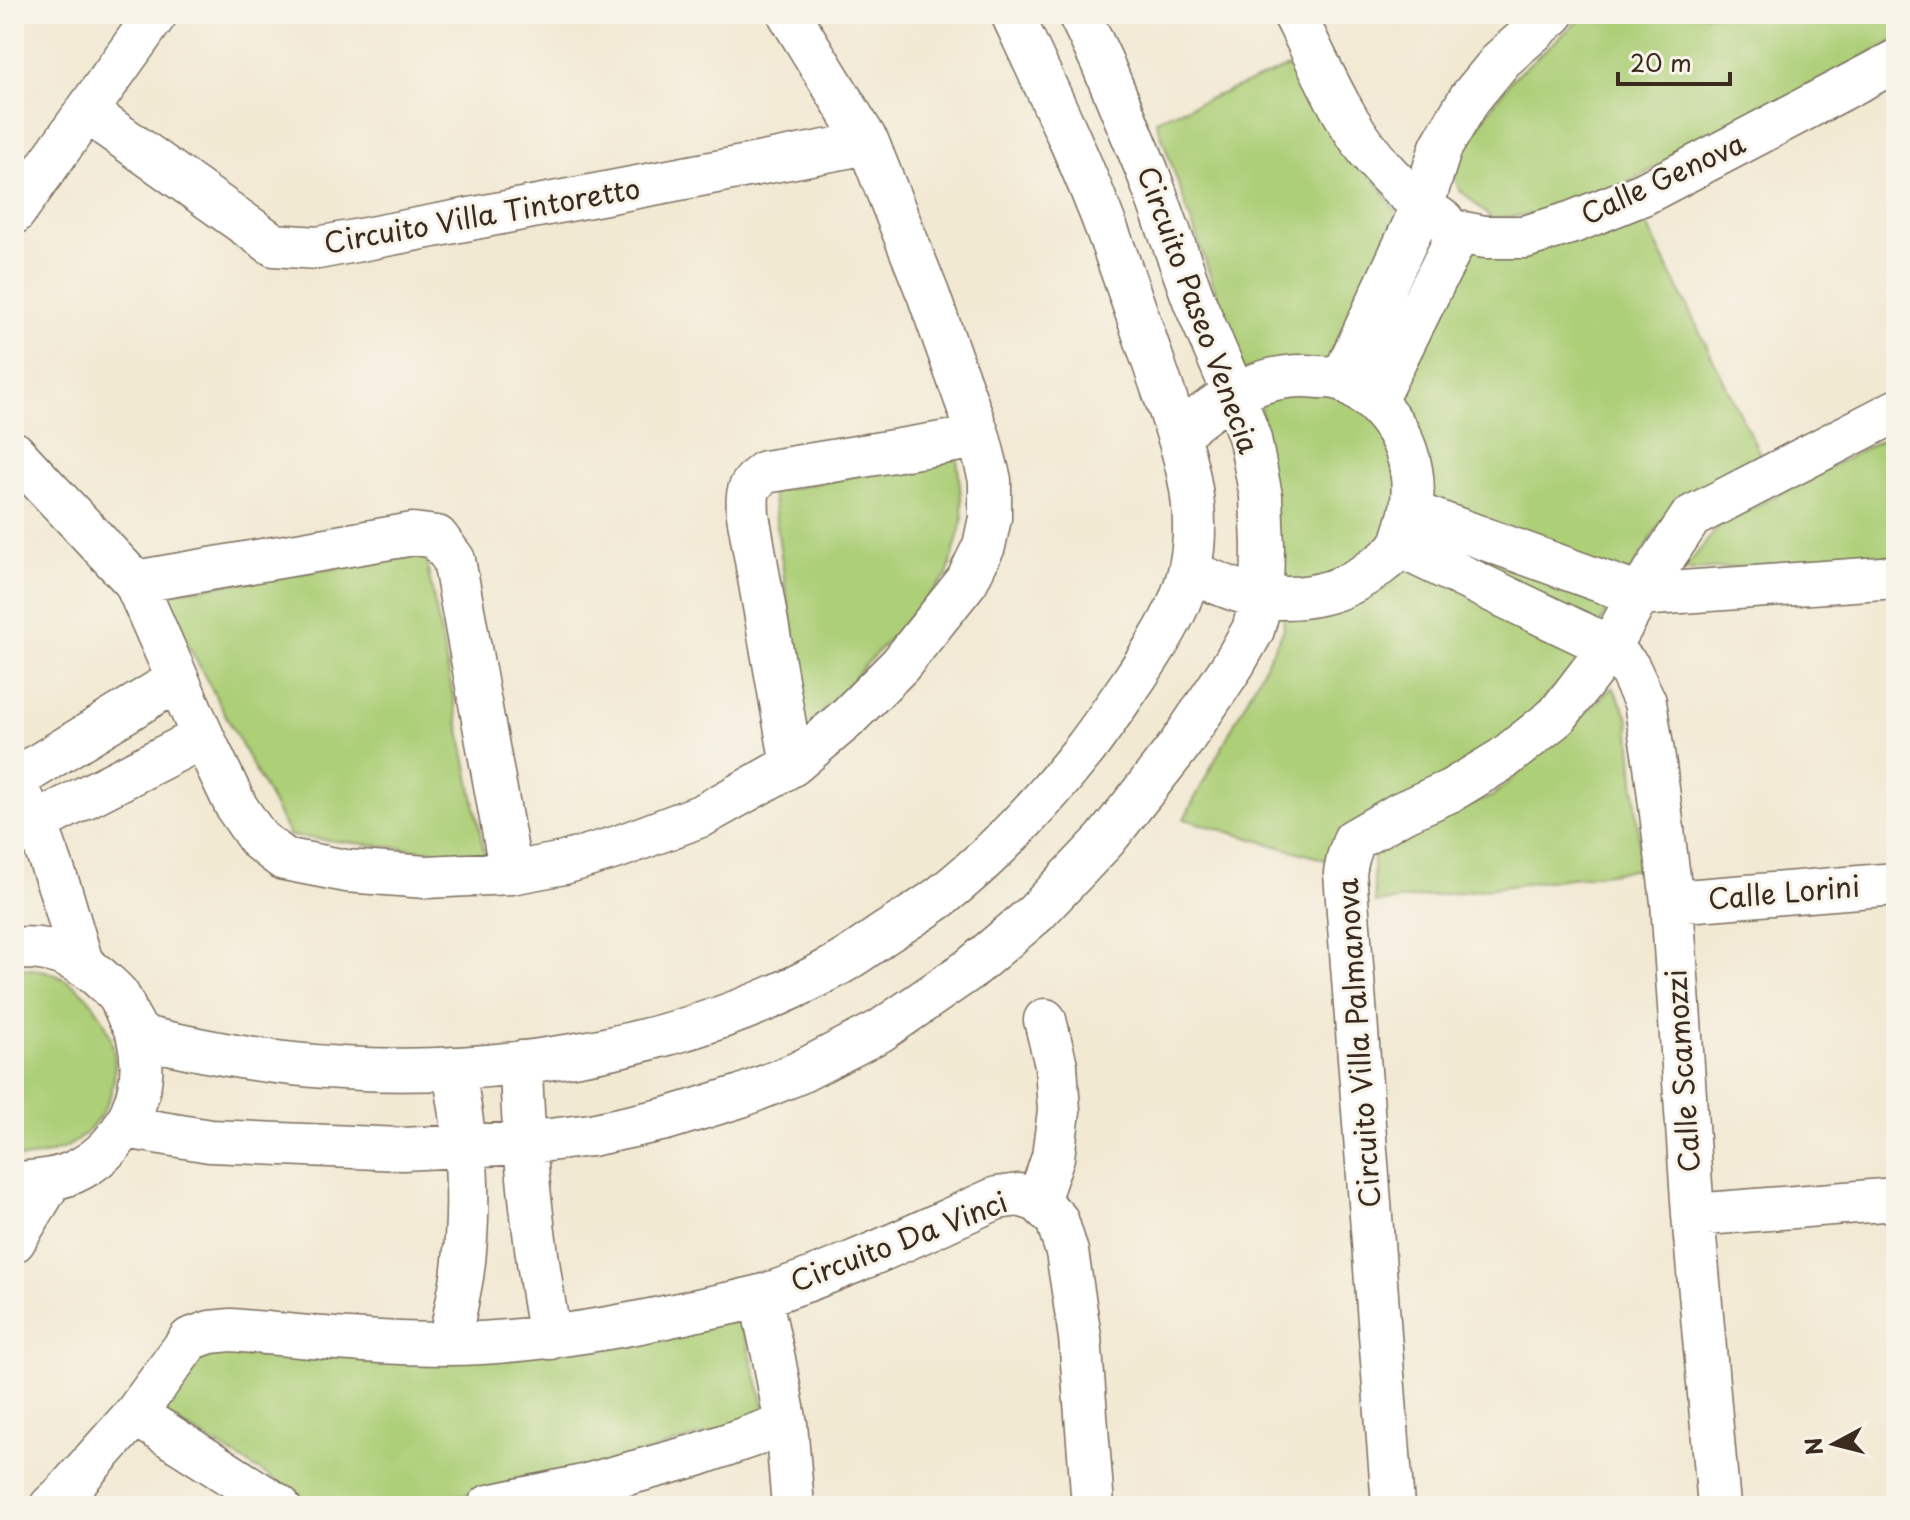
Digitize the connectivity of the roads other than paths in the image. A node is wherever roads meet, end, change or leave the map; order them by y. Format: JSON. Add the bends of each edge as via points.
{"nodes":[{"id":1,"x":156,"y":14,"type":"edge"},
{"id":2,"x":789,"y":14,"type":"edge"},
{"id":3,"x":1012,"y":14,"type":"edge"},
{"id":4,"x":1079,"y":14,"type":"edge"},
{"id":5,"x":1294,"y":14,"type":"edge"},
{"id":6,"x":1553,"y":14,"type":"edge"},
{"id":7,"x":1896,"y":61,"type":"edge"},
{"id":8,"x":87,"y":112,"type":"junction"},
{"id":9,"x":868,"y":143,"type":"junction"},
{"id":10,"x":1422,"y":207,"type":"junction"},
{"id":11,"x":14,"y":213,"type":"edge"},
{"id":12,"x":1459,"y":232,"type":"junction"},
{"id":13,"x":1358,"y":390,"type":"junction"},
{"id":14,"x":1234,"y":394,"type":"junction"},
{"id":15,"x":1896,"y":411,"type":"edge"},
{"id":16,"x":1178,"y":435,"type":"junction"},
{"id":17,"x":979,"y":437,"type":"junction"},
{"id":18,"x":14,"y":453,"type":"edge"},
{"id":19,"x":1405,"y":529,"type":"junction"},
{"id":20,"x":1190,"y":572,"type":"junction"},
{"id":21,"x":1896,"y":577,"type":"edge"},
{"id":22,"x":135,"y":582,"type":"junction"},
{"id":23,"x":1639,"y":595,"type":"junction"},
{"id":24,"x":1262,"y":597,"type":"junction"},
{"id":25,"x":1610,"y":647,"type":"junction"},
{"id":26,"x":177,"y":680,"type":"junction"},
{"id":27,"x":203,"y":737,"type":"junction"},
{"id":28,"x":792,"y":765,"type":"junction"},
{"id":29,"x":14,"y":780,"type":"edge"},
{"id":30,"x":35,"y":823,"type":"junction"},
{"id":31,"x":511,"y":873,"type":"junction"},
{"id":32,"x":1896,"y":884,"type":"edge"},
{"id":33,"x":1672,"y":902,"type":"junction"},
{"id":34,"x":14,"y":949,"type":"edge"},
{"id":35,"x":82,"y":963,"type":"junction"},
{"id":36,"x":1045,"y":1020,"type":"dead end"},
{"id":37,"x":138,"y":1036,"type":"junction"},
{"id":38,"x":521,"y":1062,"type":"junction"},
{"id":39,"x":453,"y":1068,"type":"junction"},
{"id":40,"x":125,"y":1127,"type":"junction"},
{"id":41,"x":524,"y":1143,"type":"junction"},
{"id":42,"x":465,"y":1145,"type":"junction"},
{"id":43,"x":32,"y":1181,"type":"edge"},
{"id":44,"x":1896,"y":1199,"type":"edge"},
{"id":45,"x":1038,"y":1201,"type":"junction"},
{"id":46,"x":1693,"y":1215,"type":"junction"},
{"id":47,"x":14,"y":1241,"type":"edge"},
{"id":48,"x":760,"y":1296,"type":"junction"},
{"id":49,"x":550,"y":1338,"type":"junction"},
{"id":50,"x":449,"y":1344,"type":"junction"},
{"id":51,"x":135,"y":1414,"type":"junction"},
{"id":52,"x":786,"y":1424,"type":"junction"},
{"id":53,"x":51,"y":1506,"type":"edge"},
{"id":54,"x":279,"y":1506,"type":"edge"},
{"id":55,"x":489,"y":1506,"type":"edge"},
{"id":56,"x":793,"y":1506,"type":"edge"},
{"id":57,"x":1093,"y":1506,"type":"edge"},
{"id":58,"x":1393,"y":1506,"type":"edge"},
{"id":59,"x":1719,"y":1506,"type":"edge"}],
"edges":[{"from":1,"to":8,"type":"street"},
{"from":2,"to":9,"type":"street"},
{"from":3,"to":16,"type":"street","name":"Circuito Paseo Venecia","via":[[1108,232]]},
{"from":4,"to":14,"type":"street","name":"Circuito Paseo Venecia"},
{"from":5,"to":10,"type":"street","via":[[1373,157]]},
{"from":6,"to":10,"type":"street","via":[[1502,59],[1470,98],[1441,147]]},
{"from":7,"to":12,"type":"street","name":"Calle Genova","via":[[1643,194],[1573,222],[1525,237]]},
{"from":8,"to":9,"type":"street","name":"Circuito Villa Tintoretto","via":[[274,245],[318,248]]},
{"from":8,"to":11,"type":"street"},
{"from":9,"to":17,"type":"street"},
{"from":10,"to":12,"type":"street"},
{"from":10,"to":13,"type":"street"},
{"from":12,"to":13,"type":"street"},
{"from":13,"to":14,"type":"street","via":[[1303,375],[1271,379]]},
{"from":13,"to":19,"type":"street","via":[[1394,424],[1407,451],[1413,481]]},
{"from":14,"to":16,"type":"street"},
{"from":14,"to":24,"type":"street","name":"Circuito Paseo Venecia","via":[[1261,496]]},
{"from":15,"to":23,"type":"street","name":"Circuito Villa Palmanova","via":[[1691,517]]},
{"from":16,"to":20,"type":"street","name":"Circuito Paseo Venecia","via":[[1195,527]]},
{"from":17,"to":28,"type":"street","via":[[990,480],[990,518],[967,581],[900,665]]},
{"from":17,"to":28,"type":"street","via":[[774,470],[753,481],[747,493],[748,515]]},
{"from":18,"to":22,"type":"street"},
{"from":19,"to":23,"type":"street"},
{"from":19,"to":24,"type":"street","via":[[1369,574],[1336,591],[1306,598]]},
{"from":19,"to":25,"type":"street"},
{"from":20,"to":24,"type":"street"},
{"from":20,"to":38,"type":"street","name":"Circuito Paseo Venecia","via":[[1174,616],[1096,735],[1042,801],[941,897],[836,967],[751,1007],[601,1051]]},
{"from":21,"to":23,"type":"street"},
{"from":22,"to":26,"type":"street"},
{"from":22,"to":31,"type":"street","via":[[413,534],[437,537],[454,560]]},
{"from":23,"to":25,"type":"street","name":"Circuito Villa Palmanova"},
{"from":24,"to":41,"type":"street","name":"Circuito Paseo Venecia","via":[[1253,630],[1179,746],[1105,840],[1036,913],[970,969],[880,1031],[741,1096],[666,1119]]},
{"from":25,"to":33,"type":"street","name":"Calle Scamozzi","via":[[1629,668],[1645,702]]},
{"from":25,"to":58,"type":"street","name":"Circuito Villa Palmanova","via":[[1557,716],[1503,759],[1354,840],[1348,858],[1345,873]]},
{"from":26,"to":27,"type":"street"},
{"from":26,"to":29,"type":"street"},
{"from":27,"to":30,"type":"street"},
{"from":27,"to":31,"type":"street","via":[[237,808],[259,840],[284,859],[346,871],[426,877]]},
{"from":28,"to":31,"type":"street","via":[[703,815],[618,847]]},
{"from":29,"to":30,"type":"street"},
{"from":30,"to":35,"type":"street"},
{"from":32,"to":33,"type":"street","name":"Calle Lorini"},
{"from":33,"to":46,"type":"street","name":"Calle Scamozzi"},
{"from":34,"to":35,"type":"street","via":[[56,952]]},
{"from":35,"to":37,"type":"street","via":[[117,994]]},
{"from":36,"to":45,"type":"street","name":"Circuito Da Vinci","via":[[1056,1065],[1059,1111],[1053,1157]]},
{"from":37,"to":39,"type":"street","name":"Circuito Paseo Venecia","via":[[296,1065]]},
{"from":37,"to":40,"type":"street","via":[[142,1068]]},
{"from":38,"to":39,"type":"street","name":"Circuito Paseo Venecia"},
{"from":38,"to":41,"type":"street"},
{"from":39,"to":42,"type":"street"},
{"from":40,"to":42,"type":"street","name":"Circuito Paseo Venecia","via":[[210,1141],[402,1149]]},
{"from":40,"to":43,"type":"street","via":[[80,1169]]},
{"from":41,"to":42,"type":"street","name":"Circuito Paseo Venecia"},
{"from":41,"to":49,"type":"street"},
{"from":42,"to":50,"type":"street","via":[[462,1276]]},
{"from":43,"to":47,"type":"street"},
{"from":44,"to":46,"type":"street"},
{"from":45,"to":48,"type":"street","name":"Circuito Da Vinci","via":[[1019,1195],[997,1198],[827,1273]]},
{"from":45,"to":57,"type":"street","name":"Circuito Da Vinci","via":[[1057,1220],[1067,1252],[1080,1337]]},
{"from":46,"to":59,"type":"street","name":"Calle Scamozzi"},
{"from":48,"to":49,"type":"street","name":"Circuito Da Vinci"},
{"from":48,"to":52,"type":"street","name":"Circuito Da Vinci"},
{"from":49,"to":50,"type":"street","name":"Circuito Da Vinci"},
{"from":50,"to":51,"type":"street","via":[[210,1332],[190,1339]]},
{"from":51,"to":53,"type":"street"},
{"from":51,"to":54,"type":"street"},
{"from":52,"to":55,"type":"street","via":[[697,1455]]},
{"from":52,"to":56,"type":"street","name":"Circuito Da Vinci"}]}
